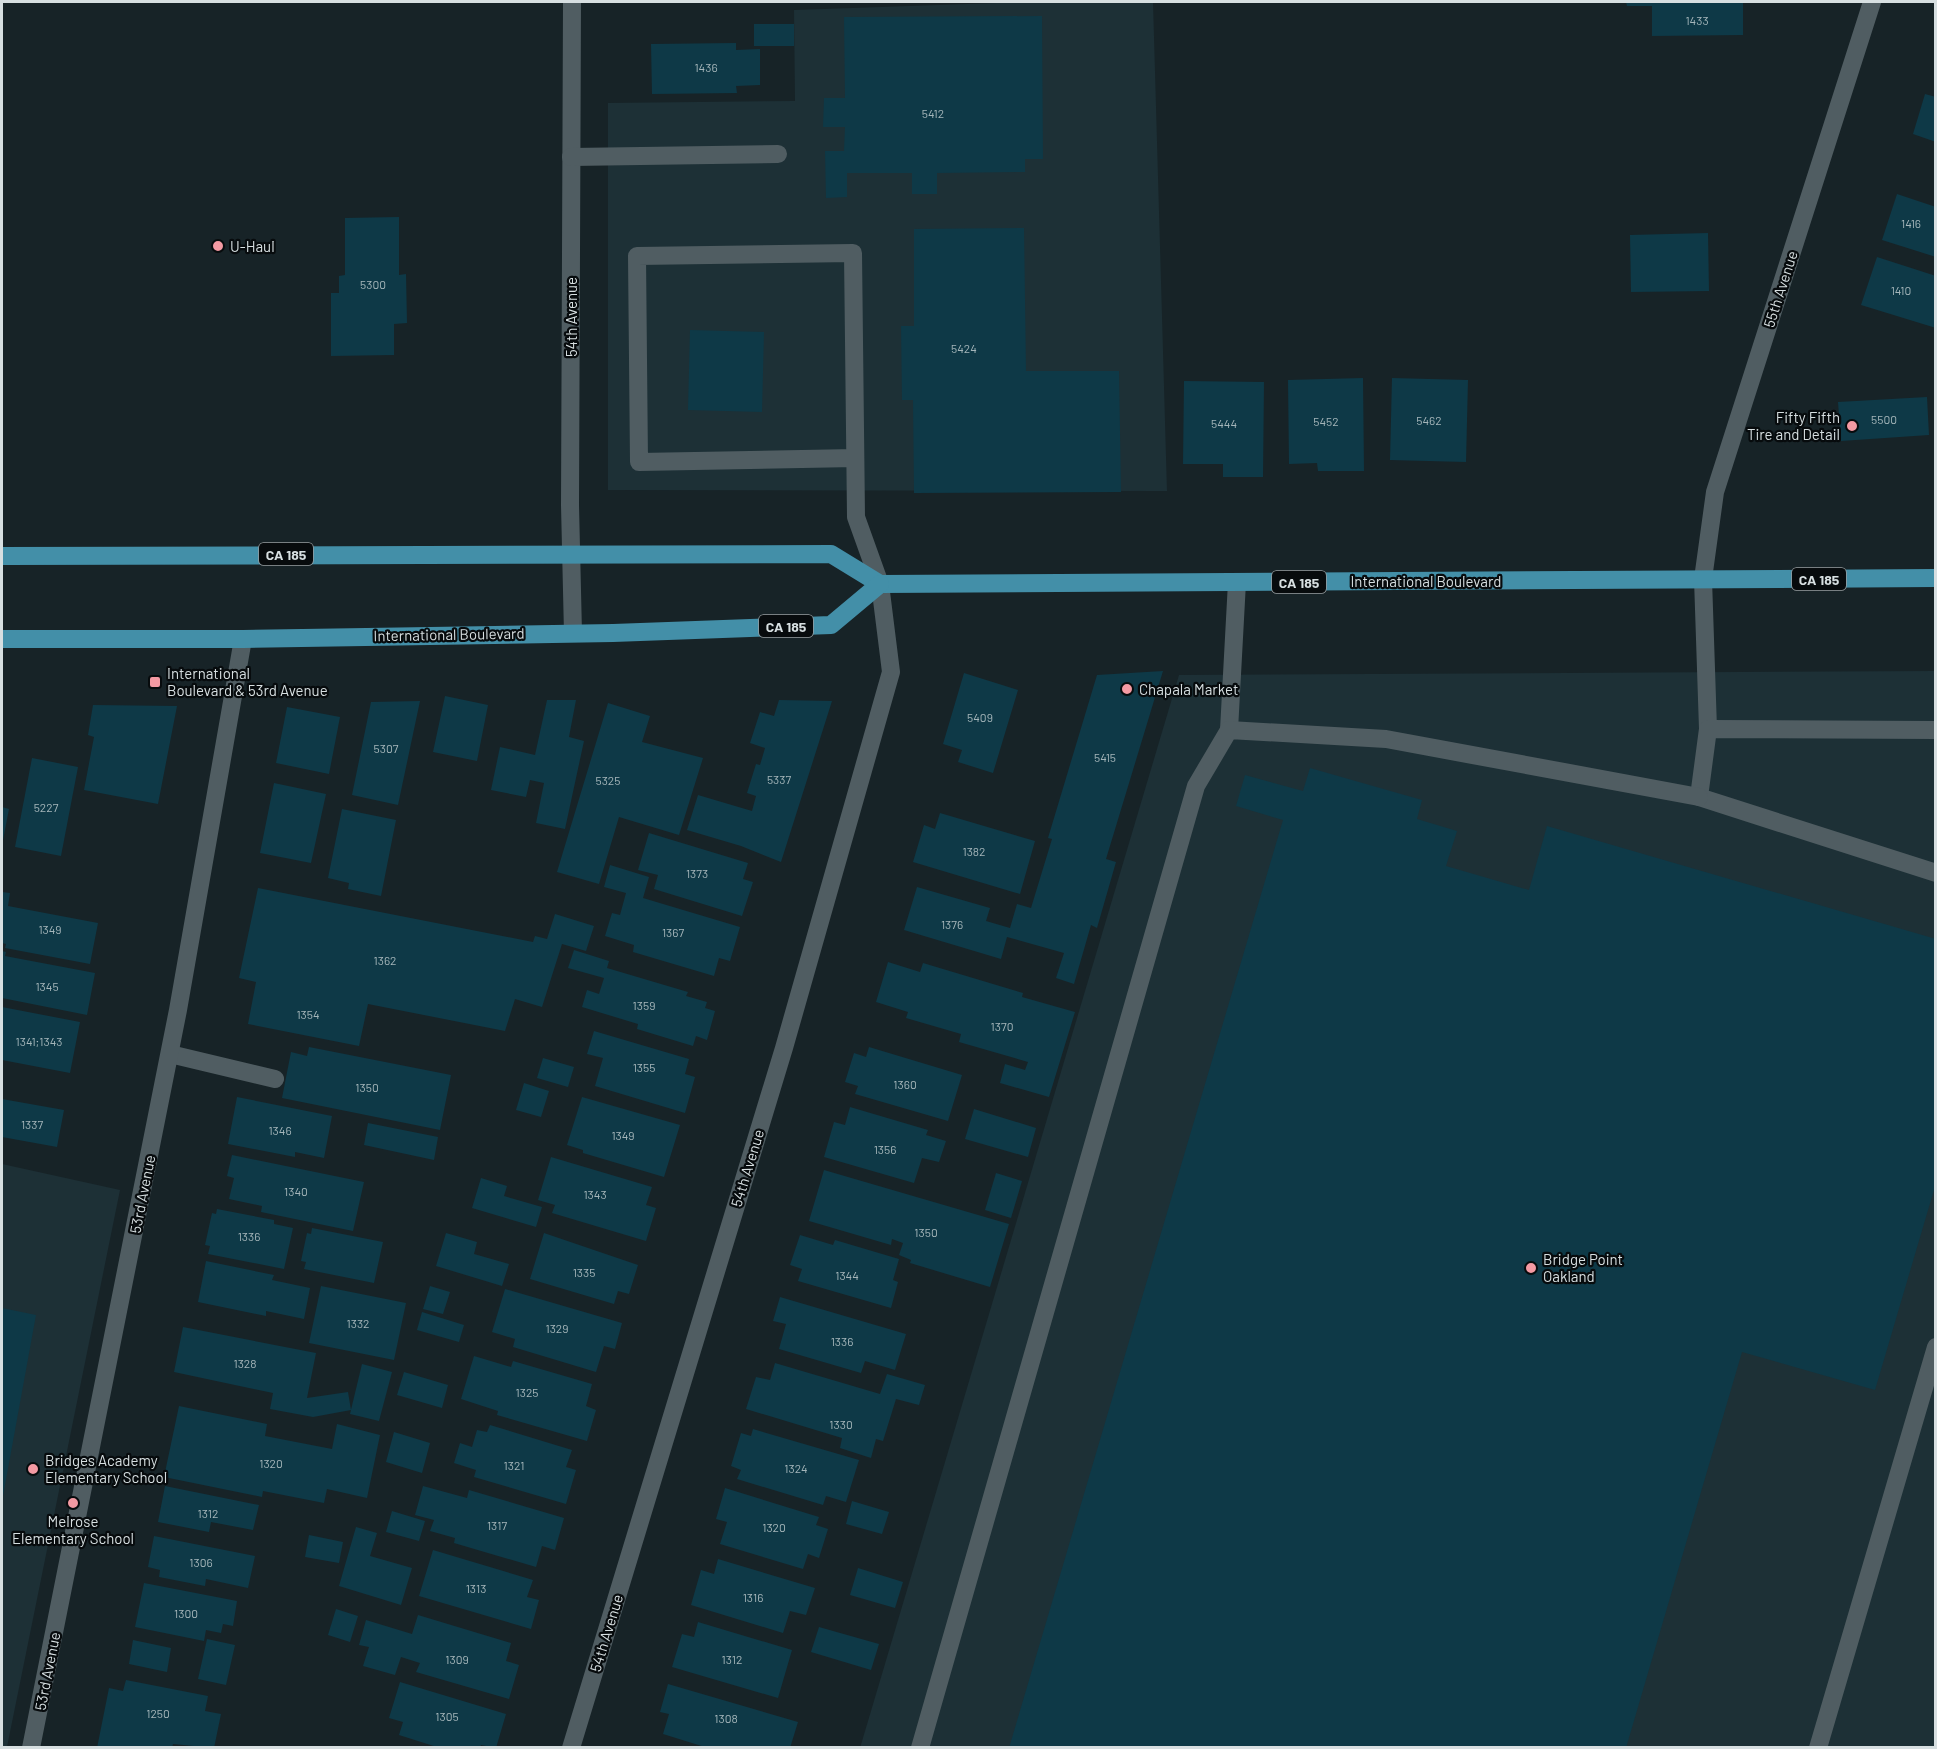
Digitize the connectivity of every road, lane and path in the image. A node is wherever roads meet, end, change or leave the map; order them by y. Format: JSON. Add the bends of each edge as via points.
{"nodes":[{"id":1,"x":572,"y":2,"type":"edge"},
{"id":2,"x":1872,"y":2,"type":"edge"},
{"id":3,"x":778,"y":154,"type":"dead end"},
{"id":4,"x":571,"y":157,"type":"junction"},
{"id":5,"x":855,"y":458,"type":"junction"},
{"id":6,"x":571,"y":555,"type":"junction"},
{"id":7,"x":2,"y":556,"type":"edge"},
{"id":8,"x":1935,"y":578,"type":"edge"},
{"id":9,"x":1703,"y":579,"type":"junction"},
{"id":10,"x":1237,"y":582,"type":"junction"},
{"id":11,"x":880,"y":584,"type":"junction"},
{"id":12,"x":573,"y":633,"type":"junction"},
{"id":13,"x":2,"y":639,"type":"edge"},
{"id":14,"x":243,"y":639,"type":"junction"},
{"id":15,"x":1708,"y":729,"type":"junction"},
{"id":16,"x":1230,"y":730,"type":"junction"},
{"id":17,"x":1935,"y":730,"type":"edge"},
{"id":18,"x":1699,"y":797,"type":"junction"},
{"id":19,"x":1935,"y":873,"type":"edge"},
{"id":20,"x":170,"y":1054,"type":"junction"},
{"id":21,"x":275,"y":1078,"type":"dead end"},
{"id":22,"x":1935,"y":1347,"type":"edge"},
{"id":23,"x":31,"y":1748,"type":"edge"},
{"id":24,"x":572,"y":1748,"type":"edge"},
{"id":25,"x":920,"y":1748,"type":"edge"},
{"id":26,"x":1818,"y":1748,"type":"edge"}],
"edges":[{"from":1,"to":4,"type":"street","name":"54th Avenue"},
{"from":2,"to":9,"type":"street","name":"55th Avenue","via":[[1715,492]]},
{"from":3,"to":4,"type":"street"},
{"from":4,"to":6,"type":"street","name":"54th Avenue"},
{"from":5,"to":5,"type":"street","name":"54th Avenue","via":[[853,253],[637,256],[639,462]]},
{"from":5,"to":11,"type":"street","name":"54th Avenue","via":[[856,517]]},
{"from":6,"to":7,"type":"main road","number":"CA 185"},
{"from":6,"to":11,"type":"main road","number":"CA 185","via":[[831,554]]},
{"from":6,"to":12,"type":"street","name":"54th Avenue"},
{"from":8,"to":9,"type":"main road","name":"International Boulevard","number":"CA 185"},
{"from":9,"to":10,"type":"main road","name":"International Boulevard","number":"CA 185"},
{"from":9,"to":15,"type":"street","name":"55th Avenue"},
{"from":10,"to":11,"type":"main road","name":"International Boulevard","number":"CA 185"},
{"from":10,"to":16,"type":"street"},
{"from":11,"to":12,"type":"main road","name":"International Boulevard","number":"CA 185","via":[[831,625]]},
{"from":11,"to":24,"type":"street","name":"54th Avenue","via":[[891,672],[787,1037]]},
{"from":12,"to":14,"type":"main road","name":"International Boulevard","number":"CA 185"},
{"from":13,"to":14,"type":"main road","name":"International Boulevard","number":"CA 185"},
{"from":14,"to":20,"type":"street","name":"53rd Avenue"},
{"from":15,"to":17,"type":"street"},
{"from":15,"to":18,"type":"street","name":"55th Avenue"},
{"from":16,"to":18,"type":"street","via":[[1386,739]]},
{"from":16,"to":25,"type":"street","via":[[1196,786]]},
{"from":18,"to":19,"type":"street"},
{"from":20,"to":21,"type":"street"},
{"from":20,"to":23,"type":"street","name":"53rd Avenue"},
{"from":22,"to":26,"type":"street"}]}
